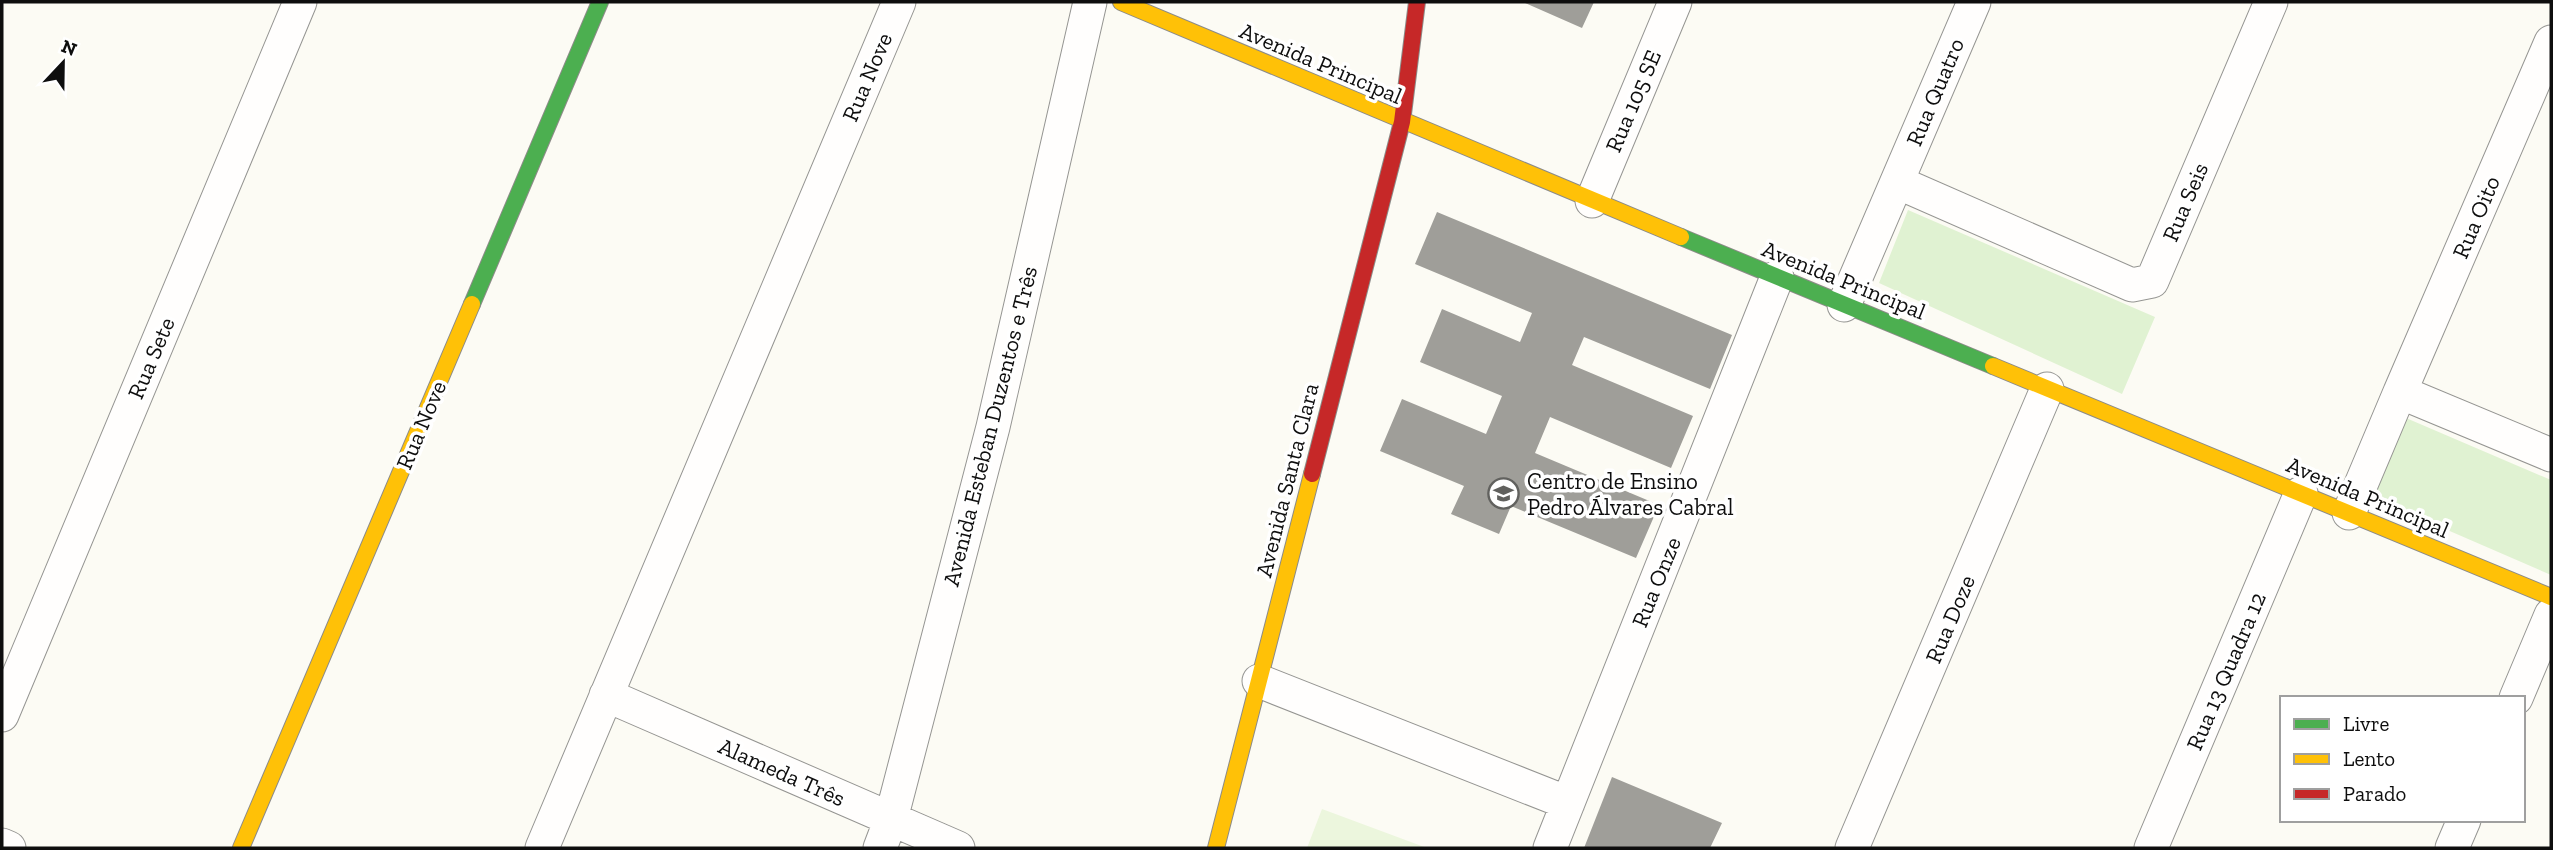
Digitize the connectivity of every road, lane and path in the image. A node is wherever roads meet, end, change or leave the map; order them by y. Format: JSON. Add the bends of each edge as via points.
{"nodes":[{"id":1,"x":300,"y":2,"type":"edge"},
{"id":2,"x":600,"y":2,"type":"edge"},
{"id":3,"x":899,"y":2,"type":"edge"},
{"id":4,"x":1090,"y":2,"type":"edge"},
{"id":5,"x":1121,"y":2,"type":"edge"},
{"id":6,"x":1417,"y":2,"type":"edge"},
{"id":7,"x":1675,"y":2,"type":"edge"},
{"id":8,"x":1974,"y":2,"type":"edge"},
{"id":9,"x":2271,"y":2,"type":"edge"},
{"id":10,"x":2551,"y":42,"type":"edge"},
{"id":11,"x":1402,"y":122,"type":"junction"},
{"id":12,"x":1897,"y":181,"type":"junction"},
{"id":13,"x":1592,"y":201,"type":"junction"},
{"id":14,"x":1777,"y":277,"type":"junction"},
{"id":15,"x":1844,"y":305,"type":"junction"},
{"id":16,"x":2047,"y":389,"type":"junction"},
{"id":17,"x":2400,"y":392,"type":"junction"},
{"id":18,"x":2544,"y":453,"type":"edge"},
{"id":19,"x":2301,"y":494,"type":"junction"},
{"id":20,"x":2349,"y":513,"type":"junction"},
{"id":21,"x":2551,"y":597,"type":"edge"},
{"id":22,"x":2551,"y":615,"type":"edge"},
{"id":23,"x":1259,"y":681,"type":"junction"},
{"id":24,"x":607,"y":695,"type":"junction"},
{"id":25,"x":2517,"y":696,"type":"edge"},
{"id":26,"x":2,"y":715,"type":"edge"},
{"id":27,"x":1568,"y":803,"type":"junction"},
{"id":28,"x":2462,"y":822,"type":"edge"},
{"id":29,"x":886,"y":834,"type":"edge"},
{"id":30,"x":2,"y":845,"type":"edge"},
{"id":31,"x":9,"y":848,"type":"edge"},
{"id":32,"x":241,"y":848,"type":"edge"},
{"id":33,"x":542,"y":848,"type":"edge"},
{"id":34,"x":958,"y":848,"type":"edge"},
{"id":35,"x":1216,"y":848,"type":"edge"},
{"id":36,"x":1550,"y":848,"type":"edge"},
{"id":37,"x":1852,"y":848,"type":"edge"},
{"id":38,"x":2151,"y":848,"type":"edge"},
{"id":39,"x":2452,"y":848,"type":"edge"}],
"edges":[{"from":1,"to":26,"type":"street","name":"Rua Sete"},
{"from":2,"to":32,"type":"main road","name":"Rua Nove"},
{"from":3,"to":24,"type":"street","name":"Rua Nove"},
{"from":4,"to":29,"type":"street","name":"Avenida Esteban Duzentos e Três","via":[[993,427]]},
{"from":5,"to":11,"type":"main road","name":"Avenida Principal"},
{"from":6,"to":11,"type":"main road","name":"Avenida Santa Clara"},
{"from":7,"to":13,"type":"street","name":"Rua 105 SE"},
{"from":8,"to":12,"type":"street","name":"Rua Quatro"},
{"from":9,"to":12,"type":"street","name":"Rua Seis","via":[[2151,281],[2132,285]]},
{"from":10,"to":17,"type":"street","name":"Rua Oito"},
{"from":11,"to":13,"type":"main road","name":"Avenida Principal"},
{"from":11,"to":23,"type":"main road","name":"Avenida Santa Clara"},
{"from":12,"to":15,"type":"street","name":"Rua Quatro"},
{"from":13,"to":14,"type":"main road","name":"Avenida Principal"},
{"from":14,"to":15,"type":"main road","name":"Avenida Principal"},
{"from":14,"to":27,"type":"street","name":"Rua Onze"},
{"from":15,"to":16,"type":"main road","name":"Avenida Principal"},
{"from":16,"to":19,"type":"main road","name":"Avenida Principal"},
{"from":16,"to":37,"type":"street","name":"Rua Doze"},
{"from":17,"to":18,"type":"street"},
{"from":17,"to":20,"type":"street","name":"Rua Oito"},
{"from":19,"to":20,"type":"main road","name":"Avenida Principal"},
{"from":19,"to":38,"type":"street","name":"Rua 13 Quadra 12"},
{"from":20,"to":21,"type":"main road","name":"Avenida Principal"},
{"from":22,"to":25,"type":"street"},
{"from":23,"to":27,"type":"street"},
{"from":23,"to":35,"type":"main road","name":"Avenida Santa Clara"},
{"from":24,"to":29,"type":"street","name":"Alameda Três"},
{"from":24,"to":33,"type":"street","name":"Rua Nove"},
{"from":27,"to":36,"type":"street","name":"Rua Onze"},
{"from":28,"to":39,"type":"street"},
{"from":29,"to":34,"type":"street","name":"Alameda Três"},
{"from":30,"to":31,"type":"street"}]}
